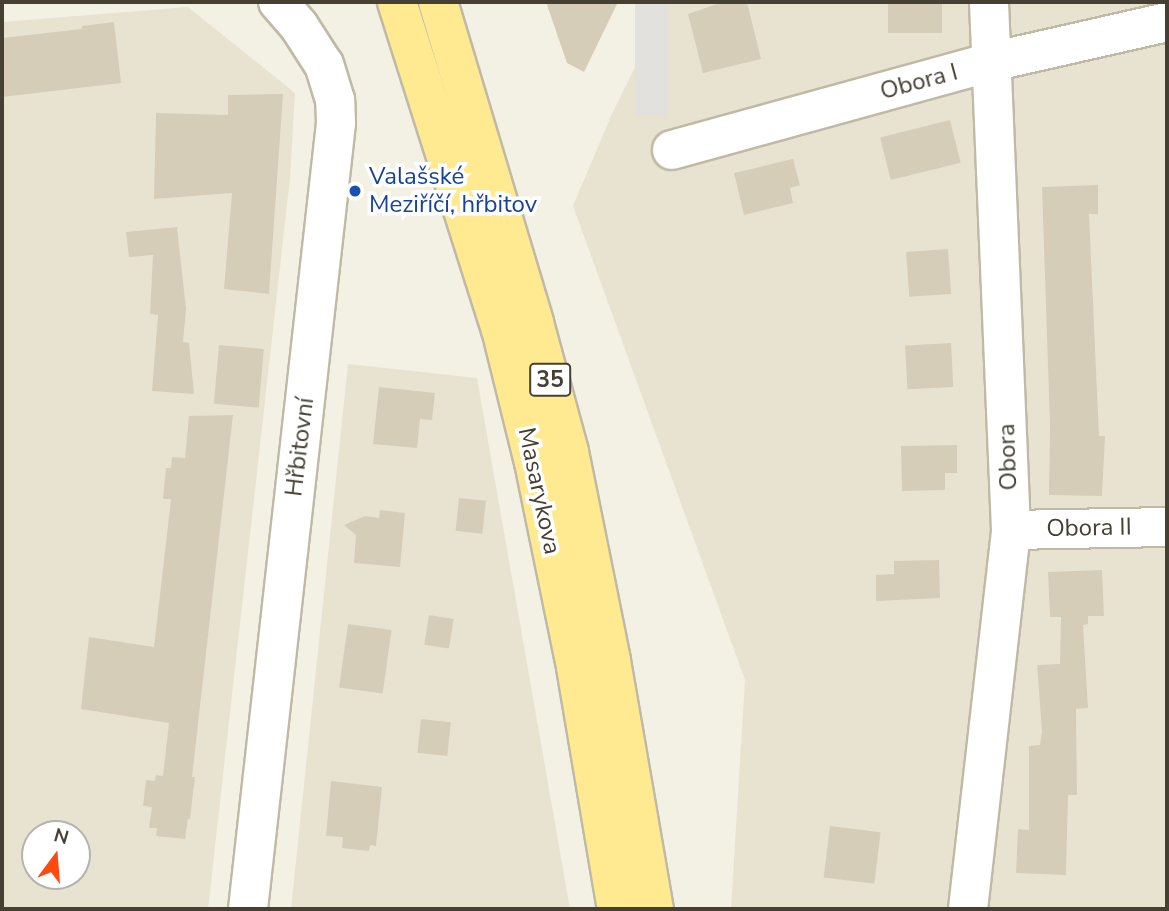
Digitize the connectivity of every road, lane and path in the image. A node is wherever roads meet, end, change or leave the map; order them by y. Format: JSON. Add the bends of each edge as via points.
{"nodes":[{"id":1,"x":278,"y":2,"type":"edge"},
{"id":2,"x":397,"y":2,"type":"edge"},
{"id":3,"x":438,"y":2,"type":"edge"},
{"id":4,"x":989,"y":2,"type":"edge"},
{"id":5,"x":1167,"y":22,"type":"edge"},
{"id":6,"x":991,"y":62,"type":"junction"},
{"id":7,"x":672,"y":150,"type":"dead end"},
{"id":8,"x":1167,"y":527,"type":"edge"},
{"id":9,"x":1011,"y":530,"type":"junction"},
{"id":10,"x":594,"y":664,"type":"junction"},
{"id":11,"x":248,"y":909,"type":"edge"},
{"id":12,"x":617,"y":909,"type":"edge"},
{"id":13,"x":654,"y":909,"type":"edge"},
{"id":14,"x":968,"y":909,"type":"edge"}],
"edges":[{"from":1,"to":11,"type":"street","name":"Hřbitovní","via":[[324,65],[335,100],[335,123]]},
{"from":2,"to":10,"type":"main road","name":"Masarykova","number":"35","via":[[501,329],[534,462]]},
{"from":3,"to":10,"type":"main road","name":"Masarykova","number":"35","via":[[565,439]]},
{"from":4,"to":6,"type":"street","name":"Obora"},
{"from":5,"to":6,"type":"street","name":"Obora I"},
{"from":6,"to":7,"type":"street","name":"Obora I"},
{"from":6,"to":9,"type":"street","name":"Obora"},
{"from":8,"to":9,"type":"street","name":"Obora II"},
{"from":9,"to":14,"type":"street","name":"Obora"},
{"from":10,"to":12,"type":"main road","name":"Masarykova","number":"35"},
{"from":10,"to":13,"type":"main road","name":"Masarykova","number":"35"}]}
